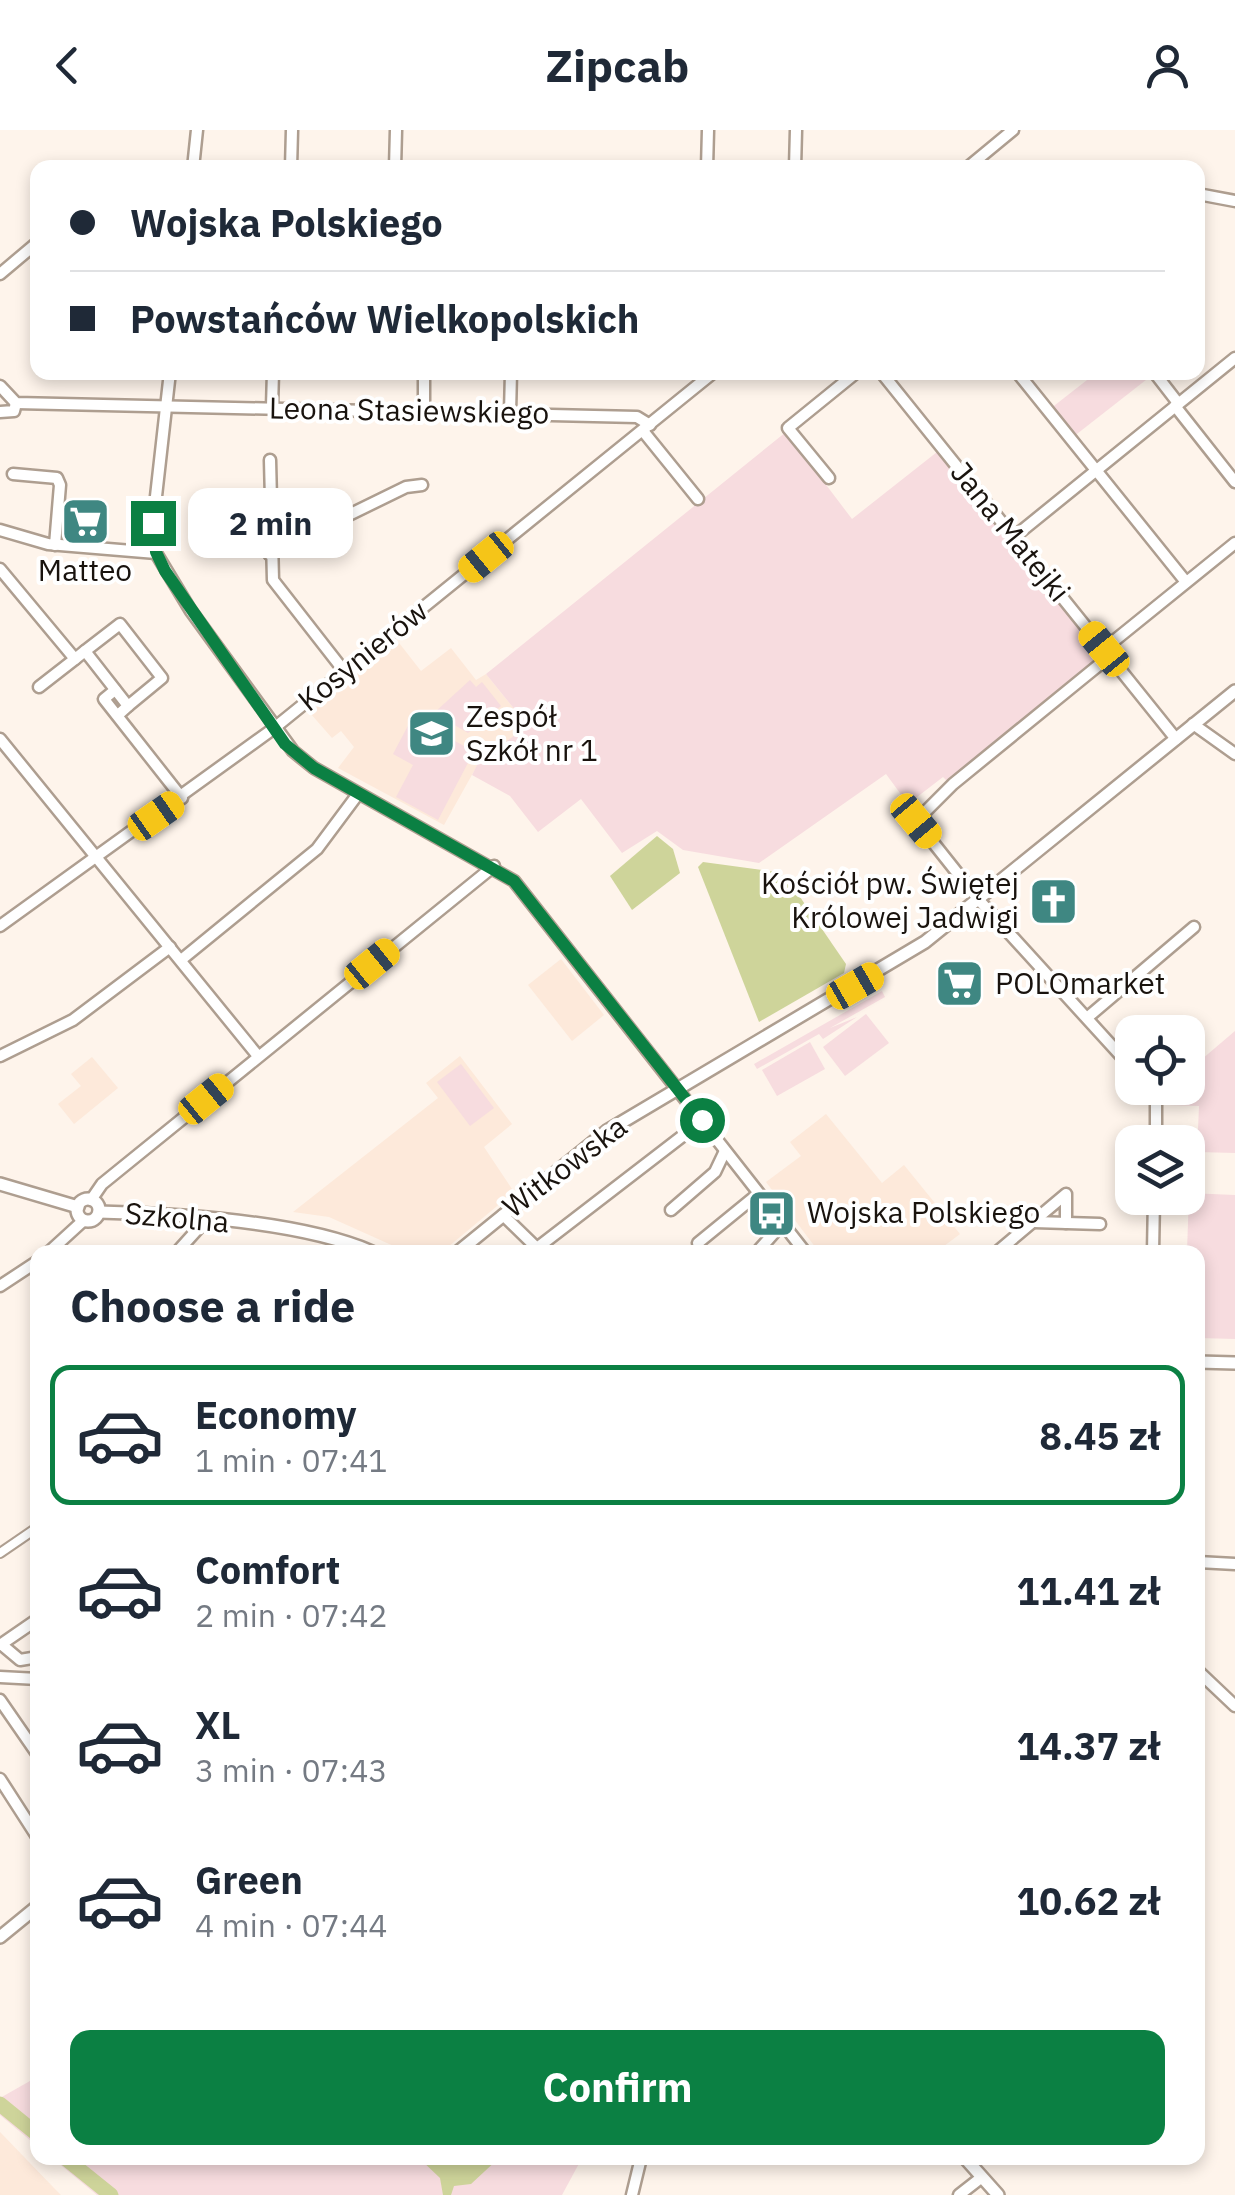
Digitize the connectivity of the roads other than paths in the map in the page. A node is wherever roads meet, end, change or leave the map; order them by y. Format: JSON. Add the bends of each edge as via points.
{"nodes":[{"id":1,"x":197,"y":130,"type":"edge"},
{"id":2,"x":292,"y":130,"type":"edge"},
{"id":3,"x":396,"y":130,"type":"edge"},
{"id":4,"x":708,"y":130,"type":"edge"},
{"id":5,"x":796,"y":130,"type":"edge"},
{"id":6,"x":1013,"y":130,"type":"edge"},
{"id":7,"x":194,"y":160,"type":"edge"},
{"id":8,"x":291,"y":160,"type":"edge"},
{"id":9,"x":395,"y":160,"type":"edge"},
{"id":10,"x":707,"y":160,"type":"edge"},
{"id":11,"x":795,"y":160,"type":"edge"},
{"id":12,"x":984,"y":160,"type":"edge"},
{"id":13,"x":1205,"y":195,"type":"edge"},
{"id":14,"x":1235,"y":201,"type":"edge"},
{"id":15,"x":30,"y":249,"type":"edge"},
{"id":16,"x":0,"y":274,"type":"edge"},
{"id":17,"x":1235,"y":358,"type":"edge"},
{"id":18,"x":169,"y":380,"type":"edge"},
{"id":19,"x":273,"y":380,"type":"edge"},
{"id":20,"x":424,"y":380,"type":"edge"},
{"id":21,"x":511,"y":380,"type":"edge"},
{"id":22,"x":704,"y":380,"type":"edge"},
{"id":23,"x":847,"y":380,"type":"edge"},
{"id":24,"x":886,"y":380,"type":"edge"},
{"id":25,"x":1023,"y":380,"type":"edge"},
{"id":26,"x":1160,"y":380,"type":"edge"},
{"id":27,"x":0,"y":386,"type":"edge"},
{"id":28,"x":16,"y":403,"type":"junction"},
{"id":29,"x":166,"y":405,"type":"junction"},
{"id":30,"x":1177,"y":405,"type":"junction"},
{"id":31,"x":272,"y":407,"type":"junction"},
{"id":32,"x":424,"y":411,"type":"junction"},
{"id":33,"x":0,"y":412,"type":"edge"},
{"id":34,"x":510,"y":413,"type":"junction"},
{"id":35,"x":646,"y":428,"type":"junction"},
{"id":36,"x":270,"y":460,"type":"dead end"},
{"id":37,"x":1096,"y":470,"type":"junction"},
{"id":38,"x":13,"y":474,"type":"dead end"},
{"id":39,"x":830,"y":478,"type":"dead end"},
{"id":40,"x":1235,"y":482,"type":"edge"},
{"id":41,"x":422,"y":485,"type":"dead end"},
{"id":42,"x":698,"y":499,"type":"dead end"},
{"id":43,"x":0,"y":530,"type":"edge"},
{"id":44,"x":1014,"y":537,"type":"junction"},
{"id":45,"x":1235,"y":543,"type":"edge"},
{"id":46,"x":54,"y":545,"type":"junction"},
{"id":47,"x":156,"y":552,"type":"junction"},
{"id":48,"x":270,"y":554,"type":"junction"},
{"id":49,"x":0,"y":569,"type":"edge"},
{"id":50,"x":1186,"y":582,"type":"junction"},
{"id":51,"x":85,"y":651,"type":"junction"},
{"id":52,"x":1107,"y":652,"type":"junction"},
{"id":53,"x":74,"y":660,"type":"junction"},
{"id":54,"x":344,"y":671,"type":"junction"},
{"id":55,"x":38,"y":687,"type":"dead end"},
{"id":56,"x":115,"y":690,"type":"junction"},
{"id":57,"x":1235,"y":691,"type":"edge"},
{"id":58,"x":128,"y":706,"type":"junction"},
{"id":59,"x":118,"y":715,"type":"junction"},
{"id":60,"x":1194,"y":724,"type":"junction"},
{"id":61,"x":272,"y":728,"type":"junction"},
{"id":62,"x":1176,"y":739,"type":"junction"},
{"id":63,"x":2,"y":745,"type":"edge"},
{"id":64,"x":1235,"y":754,"type":"edge"},
{"id":65,"x":358,"y":794,"type":"junction"},
{"id":66,"x":182,"y":798,"type":"junction"},
{"id":67,"x":96,"y":859,"type":"junction"},
{"id":68,"x":494,"y":866,"type":"junction"},
{"id":69,"x":978,"y":899,"type":"junction"},
{"id":70,"x":0,"y":926,"type":"edge"},
{"id":71,"x":1194,"y":926,"type":"dead end"},
{"id":72,"x":170,"y":948,"type":"junction"},
{"id":73,"x":180,"y":960,"type":"junction"},
{"id":74,"x":1088,"y":1017,"type":"junction"},
{"id":75,"x":1115,"y":1048,"type":"edge"},
{"id":76,"x":0,"y":1056,"type":"edge"},
{"id":77,"x":258,"y":1056,"type":"junction"},
{"id":78,"x":678,"y":1089,"type":"junction"},
{"id":79,"x":702,"y":1120,"type":"junction"},
{"id":80,"x":724,"y":1151,"type":"junction"},
{"id":81,"x":0,"y":1184,"type":"edge"},
{"id":82,"x":758,"y":1194,"type":"junction"},
{"id":83,"x":91,"y":1200,"type":"junction"},
{"id":84,"x":78,"y":1207,"type":"junction"},
{"id":85,"x":671,"y":1210,"type":"dead end"},
{"id":86,"x":99,"y":1212,"type":"junction"},
{"id":87,"x":503,"y":1215,"type":"junction"},
{"id":88,"x":1154,"y":1215,"type":"edge"},
{"id":89,"x":84,"y":1220,"type":"junction"},
{"id":90,"x":206,"y":1221,"type":"junction"},
{"id":91,"x":1033,"y":1222,"type":"junction"},
{"id":92,"x":1066,"y":1223,"type":"junction"},
{"id":93,"x":782,"y":1224,"type":"junction"},
{"id":94,"x":1100,"y":1224,"type":"dead end"},
{"id":95,"x":698,"y":1243,"type":"dead end"},
{"id":96,"x":57,"y":1245,"type":"edge"},
{"id":97,"x":183,"y":1245,"type":"edge"},
{"id":98,"x":350,"y":1245,"type":"edge"},
{"id":99,"x":467,"y":1245,"type":"edge"},
{"id":100,"x":534,"y":1245,"type":"edge"},
{"id":101,"x":545,"y":1245,"type":"edge"},
{"id":102,"x":763,"y":1245,"type":"edge"},
{"id":103,"x":799,"y":1245,"type":"edge"},
{"id":104,"x":1005,"y":1245,"type":"edge"},
{"id":105,"x":1153,"y":1245,"type":"edge"},
{"id":106,"x":30,"y":1266,"type":"edge"},
{"id":107,"x":0,"y":1286,"type":"edge"},
{"id":108,"x":1205,"y":1362,"type":"edge"},
{"id":109,"x":1235,"y":1363,"type":"edge"},
{"id":110,"x":30,"y":1533,"type":"edge"},
{"id":111,"x":0,"y":1553,"type":"edge"},
{"id":112,"x":1205,"y":1562,"type":"edge"},
{"id":113,"x":1235,"y":1564,"type":"edge"},
{"id":114,"x":30,"y":1623,"type":"edge"},
{"id":115,"x":1,"y":1645,"type":"edge"},
{"id":116,"x":30,"y":1658,"type":"edge"},
{"id":117,"x":0,"y":1677,"type":"edge"},
{"id":118,"x":1205,"y":1678,"type":"edge"},
{"id":119,"x":30,"y":1679,"type":"edge"},
{"id":120,"x":0,"y":1700,"type":"edge"},
{"id":121,"x":1235,"y":1706,"type":"edge"},
{"id":122,"x":30,"y":1743,"type":"edge"},
{"id":123,"x":0,"y":1779,"type":"edge"},
{"id":124,"x":30,"y":1826,"type":"edge"},
{"id":125,"x":30,"y":1913,"type":"edge"},
{"id":126,"x":0,"y":1937,"type":"edge"},
{"id":127,"x":640,"y":2165,"type":"edge"},
{"id":128,"x":971,"y":2165,"type":"edge"},
{"id":129,"x":982,"y":2177,"type":"junction"},
{"id":130,"x":632,"y":2195,"type":"edge"},
{"id":131,"x":959,"y":2195,"type":"edge"},
{"id":132,"x":998,"y":2195,"type":"edge"}],
"edges":[{"from":1,"to":7,"type":"street"},
{"from":2,"to":8,"type":"street"},
{"from":3,"to":9,"type":"street"},
{"from":4,"to":10,"type":"street"},
{"from":5,"to":11,"type":"street"},
{"from":6,"to":12,"type":"street"},
{"from":13,"to":14,"type":"street"},
{"from":15,"to":16,"type":"street"},
{"from":17,"to":30,"type":"street"},
{"from":18,"to":29,"type":"street"},
{"from":19,"to":31,"type":"street"},
{"from":20,"to":32,"type":"street"},
{"from":21,"to":34,"type":"street"},
{"from":22,"to":35,"type":"street","name":"Kosynierów"},
{"from":23,"to":39,"type":"street","via":[[788,428]]},
{"from":24,"to":44,"type":"street","name":"Jana Matejki"},
{"from":25,"to":37,"type":"street"},
{"from":26,"to":30,"type":"street"},
{"from":27,"to":28,"type":"street"},
{"from":28,"to":29,"type":"street","name":"Leona Stasiewskiego"},
{"from":28,"to":33,"type":"street","via":[[14,411]]},
{"from":29,"to":31,"type":"street","name":"Leona Stasiewskiego"},
{"from":29,"to":47,"type":"street"},
{"from":30,"to":37,"type":"street"},
{"from":30,"to":40,"type":"street"},
{"from":31,"to":32,"type":"street","name":"Leona Stasiewskiego"},
{"from":32,"to":34,"type":"street","name":"Leona Stasiewskiego"},
{"from":34,"to":35,"type":"street","name":"Leona Stasiewskiego","via":[[636,416]]},
{"from":35,"to":42,"type":"street"},
{"from":35,"to":54,"type":"street","name":"Kosynierów"},
{"from":36,"to":48,"type":"street"},
{"from":37,"to":44,"type":"street"},
{"from":37,"to":50,"type":"street"},
{"from":38,"to":46,"type":"street","via":[[57,478]]},
{"from":41,"to":48,"type":"street"},
{"from":43,"to":46,"type":"street"},
{"from":44,"to":52,"type":"street","name":"Jana Matejki"},
{"from":45,"to":50,"type":"street"},
{"from":46,"to":47,"type":"street"},
{"from":47,"to":61,"type":"street"},
{"from":48,"to":54,"type":"street","via":[[276,585]]},
{"from":49,"to":53,"type":"street"},
{"from":50,"to":52,"type":"street"},
{"from":51,"to":53,"type":"street"},
{"from":51,"to":56,"type":"street"},
{"from":51,"to":58,"type":"street","via":[[120,624],[131,638],[162,678]]},
{"from":52,"to":62,"type":"street","name":"Jana Matejki"},
{"from":52,"to":69,"type":"street","via":[[916,818]]},
{"from":53,"to":55,"type":"street"},
{"from":54,"to":61,"type":"street","name":"Kosynierów"},
{"from":56,"to":58,"type":"street"},
{"from":56,"to":59,"type":"street","via":[[104,698]]},
{"from":57,"to":60,"type":"street","name":"Witkowska"},
{"from":58,"to":59,"type":"street"},
{"from":59,"to":66,"type":"street"},
{"from":60,"to":62,"type":"street","name":"Witkowska"},
{"from":60,"to":64,"type":"street"},
{"from":61,"to":65,"type":"street","via":[[303,760]]},
{"from":61,"to":66,"type":"street","name":"Kosynierów"},
{"from":62,"to":69,"type":"street","name":"Witkowska"},
{"from":63,"to":67,"type":"street"},
{"from":65,"to":68,"type":"street"},
{"from":65,"to":73,"type":"street","via":[[316,849]]},
{"from":66,"to":67,"type":"street","name":"Kosynierów"},
{"from":67,"to":70,"type":"street","name":"Kosynierów"},
{"from":67,"to":72,"type":"street"},
{"from":68,"to":77,"type":"street"},
{"from":68,"to":78,"type":"street","via":[[514,881]]},
{"from":69,"to":74,"type":"street"},
{"from":69,"to":78,"type":"street","name":"Witkowska","via":[[884,969]]},
{"from":71,"to":74,"type":"street"},
{"from":72,"to":73,"type":"street"},
{"from":72,"to":76,"type":"street","via":[[72,1020]]},
{"from":73,"to":77,"type":"street"},
{"from":74,"to":75,"type":"street"},
{"from":77,"to":83,"type":"street"},
{"from":78,"to":79,"type":"street"},
{"from":78,"to":87,"type":"street","name":"Witkowska","via":[[607,1131]]},
{"from":79,"to":80,"type":"street"},
{"from":79,"to":101,"type":"street"},
{"from":80,"to":82,"type":"street"},
{"from":80,"to":85,"type":"street","via":[[716,1172]]},
{"from":81,"to":84,"type":"street"},
{"from":82,"to":93,"type":"street"},
{"from":82,"to":95,"type":"street"},
{"from":83,"to":84,"type":"street"},
{"from":83,"to":86,"type":"street"},
{"from":84,"to":89,"type":"street"},
{"from":86,"to":89,"type":"street"},
{"from":86,"to":90,"type":"street","name":"Szkolna"},
{"from":87,"to":99,"type":"street","name":"Witkowska"},
{"from":87,"to":100,"type":"street"},
{"from":88,"to":105,"type":"street"},
{"from":89,"to":96,"type":"street"},
{"from":90,"to":97,"type":"street"},
{"from":90,"to":98,"type":"street","name":"Szkolna","via":[[309,1232]]},
{"from":91,"to":92,"type":"street"},
{"from":91,"to":92,"type":"street","via":[[1066,1194]]},
{"from":91,"to":104,"type":"street"},
{"from":92,"to":94,"type":"street"},
{"from":93,"to":102,"type":"street"},
{"from":93,"to":103,"type":"street"},
{"from":106,"to":107,"type":"street"},
{"from":108,"to":109,"type":"street"},
{"from":110,"to":111,"type":"street"},
{"from":112,"to":113,"type":"street"},
{"from":114,"to":115,"type":"street"},
{"from":115,"to":116,"type":"street","via":[[20,1660]]},
{"from":117,"to":119,"type":"street"},
{"from":118,"to":121,"type":"street"},
{"from":120,"to":122,"type":"street"},
{"from":123,"to":124,"type":"street"},
{"from":125,"to":126,"type":"street"},
{"from":127,"to":130,"type":"street"},
{"from":128,"to":129,"type":"street"},
{"from":129,"to":131,"type":"street"},
{"from":129,"to":132,"type":"street"}]}
